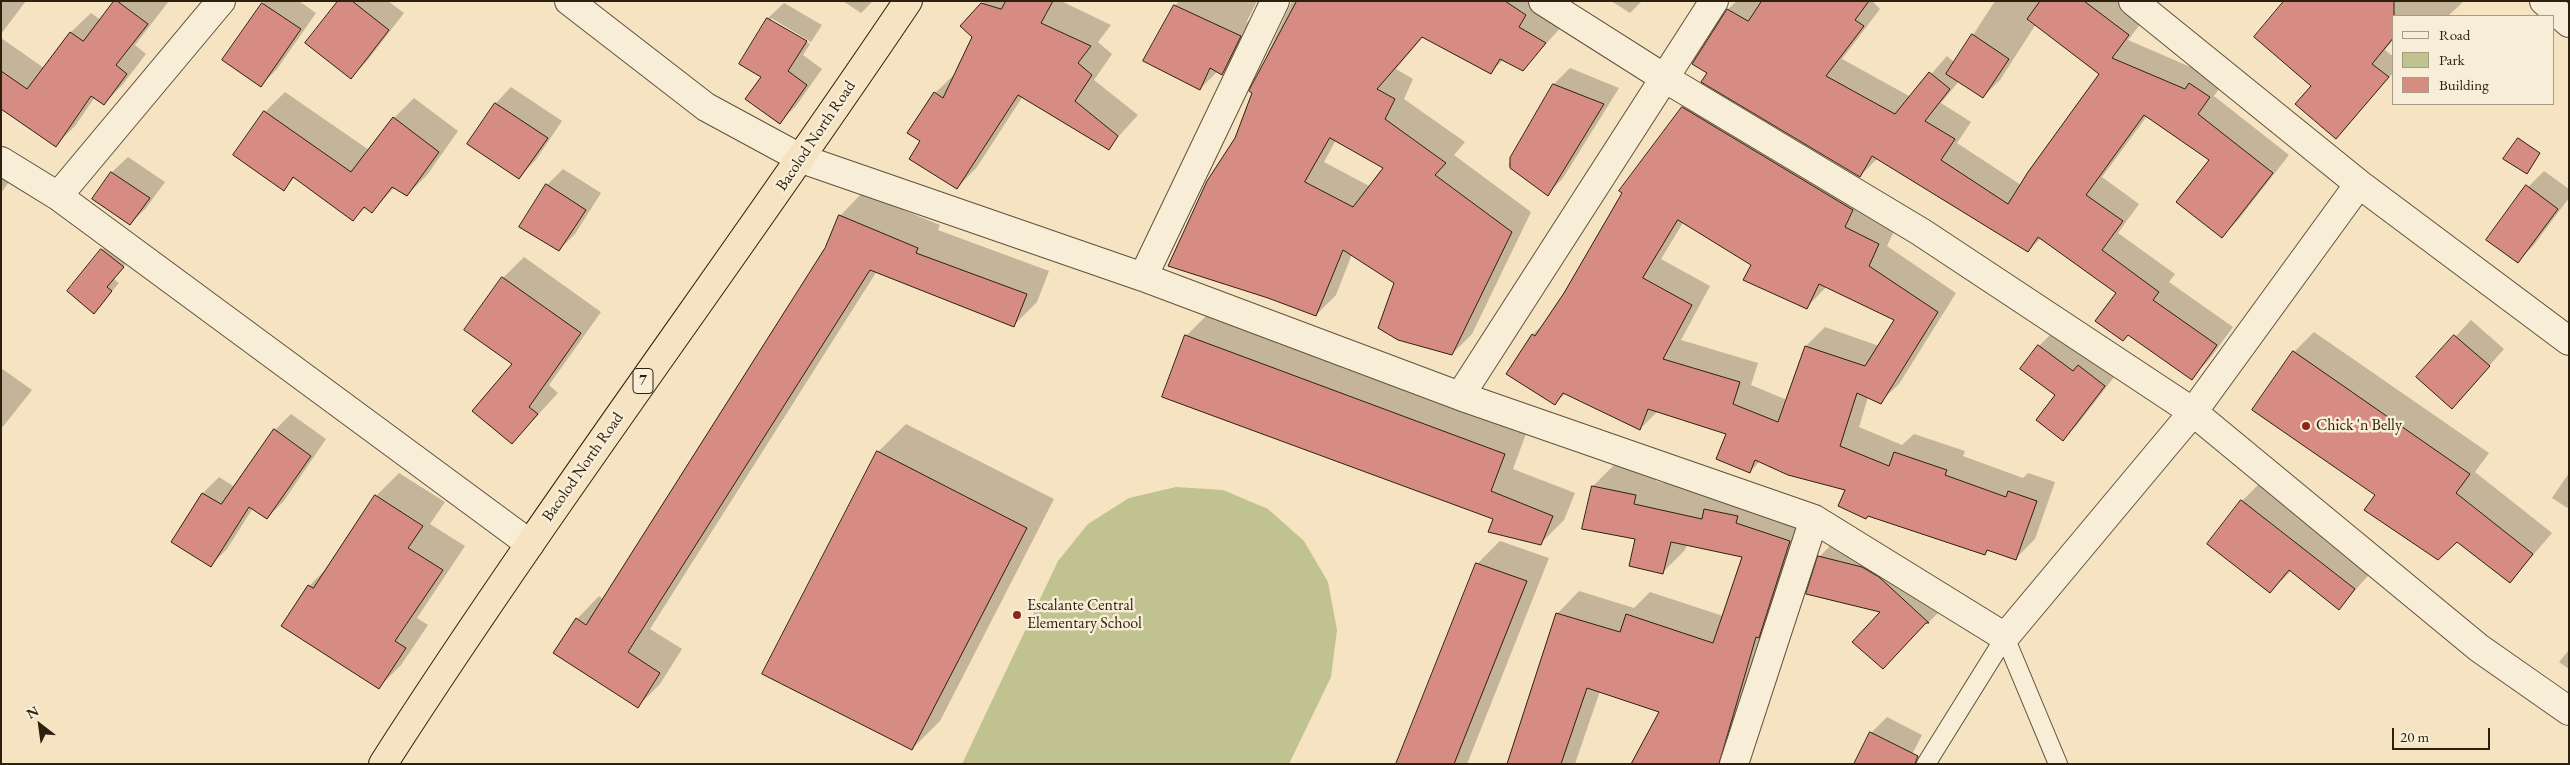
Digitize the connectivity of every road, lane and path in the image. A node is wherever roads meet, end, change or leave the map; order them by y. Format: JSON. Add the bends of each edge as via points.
{"nodes":[{"id":1,"x":221,"y":1,"type":"edge"},
{"id":2,"x":569,"y":1,"type":"edge"},
{"id":3,"x":908,"y":1,"type":"edge"},
{"id":4,"x":1275,"y":1,"type":"edge"},
{"id":5,"x":1543,"y":1,"type":"edge"},
{"id":6,"x":1714,"y":1,"type":"edge"},
{"id":7,"x":2133,"y":1,"type":"edge"},
{"id":8,"x":2544,"y":1,"type":"edge"},
{"id":9,"x":2569,"y":23,"type":"edge"},
{"id":10,"x":1666,"y":79,"type":"junction"},
{"id":11,"x":802,"y":159,"type":"junction"},
{"id":12,"x":1,"y":161,"type":"edge"},
{"id":13,"x":2359,"y":184,"type":"junction"},
{"id":14,"x":58,"y":196,"type":"junction"},
{"id":15,"x":1143,"y":277,"type":"junction"},
{"id":16,"x":2569,"y":342,"type":"edge"},
{"id":17,"x":1460,"y":396,"type":"junction"},
{"id":18,"x":2193,"y":412,"type":"junction"},
{"id":19,"x":1814,"y":519,"type":"junction"},
{"id":20,"x":530,"y":544,"type":"junction"},
{"id":21,"x":2005,"y":637,"type":"junction"},
{"id":22,"x":2569,"y":711,"type":"edge"},
{"id":23,"x":383,"y":764,"type":"edge"},
{"id":24,"x":1734,"y":764,"type":"edge"},
{"id":25,"x":1926,"y":764,"type":"edge"},
{"id":26,"x":2058,"y":764,"type":"edge"}],
"edges":[{"from":1,"to":14,"type":"street"},
{"from":2,"to":11,"type":"street","via":[[706,107]]},
{"from":3,"to":11,"type":"highway","name":"Bacolod North Road","number":"7"},
{"from":4,"to":15,"type":"street"},
{"from":5,"to":10,"type":"street"},
{"from":6,"to":10,"type":"street"},
{"from":7,"to":13,"type":"street"},
{"from":8,"to":9,"type":"street"},
{"from":10,"to":17,"type":"street"},
{"from":10,"to":18,"type":"street","via":[[1921,232]]},
{"from":11,"to":15,"type":"street"},
{"from":11,"to":20,"type":"highway","name":"Bacolod North Road","number":"7"},
{"from":12,"to":14,"type":"street"},
{"from":13,"to":16,"type":"street"},
{"from":13,"to":18,"type":"street"},
{"from":14,"to":20,"type":"street"},
{"from":15,"to":17,"type":"street"},
{"from":17,"to":19,"type":"street"},
{"from":18,"to":21,"type":"street"},
{"from":18,"to":22,"type":"street","via":[[2479,648]]},
{"from":19,"to":21,"type":"street"},
{"from":19,"to":24,"type":"street"},
{"from":20,"to":23,"type":"highway","name":"Bacolod North Road","number":"7"},
{"from":21,"to":25,"type":"lane"},
{"from":21,"to":26,"type":"lane"}]}
